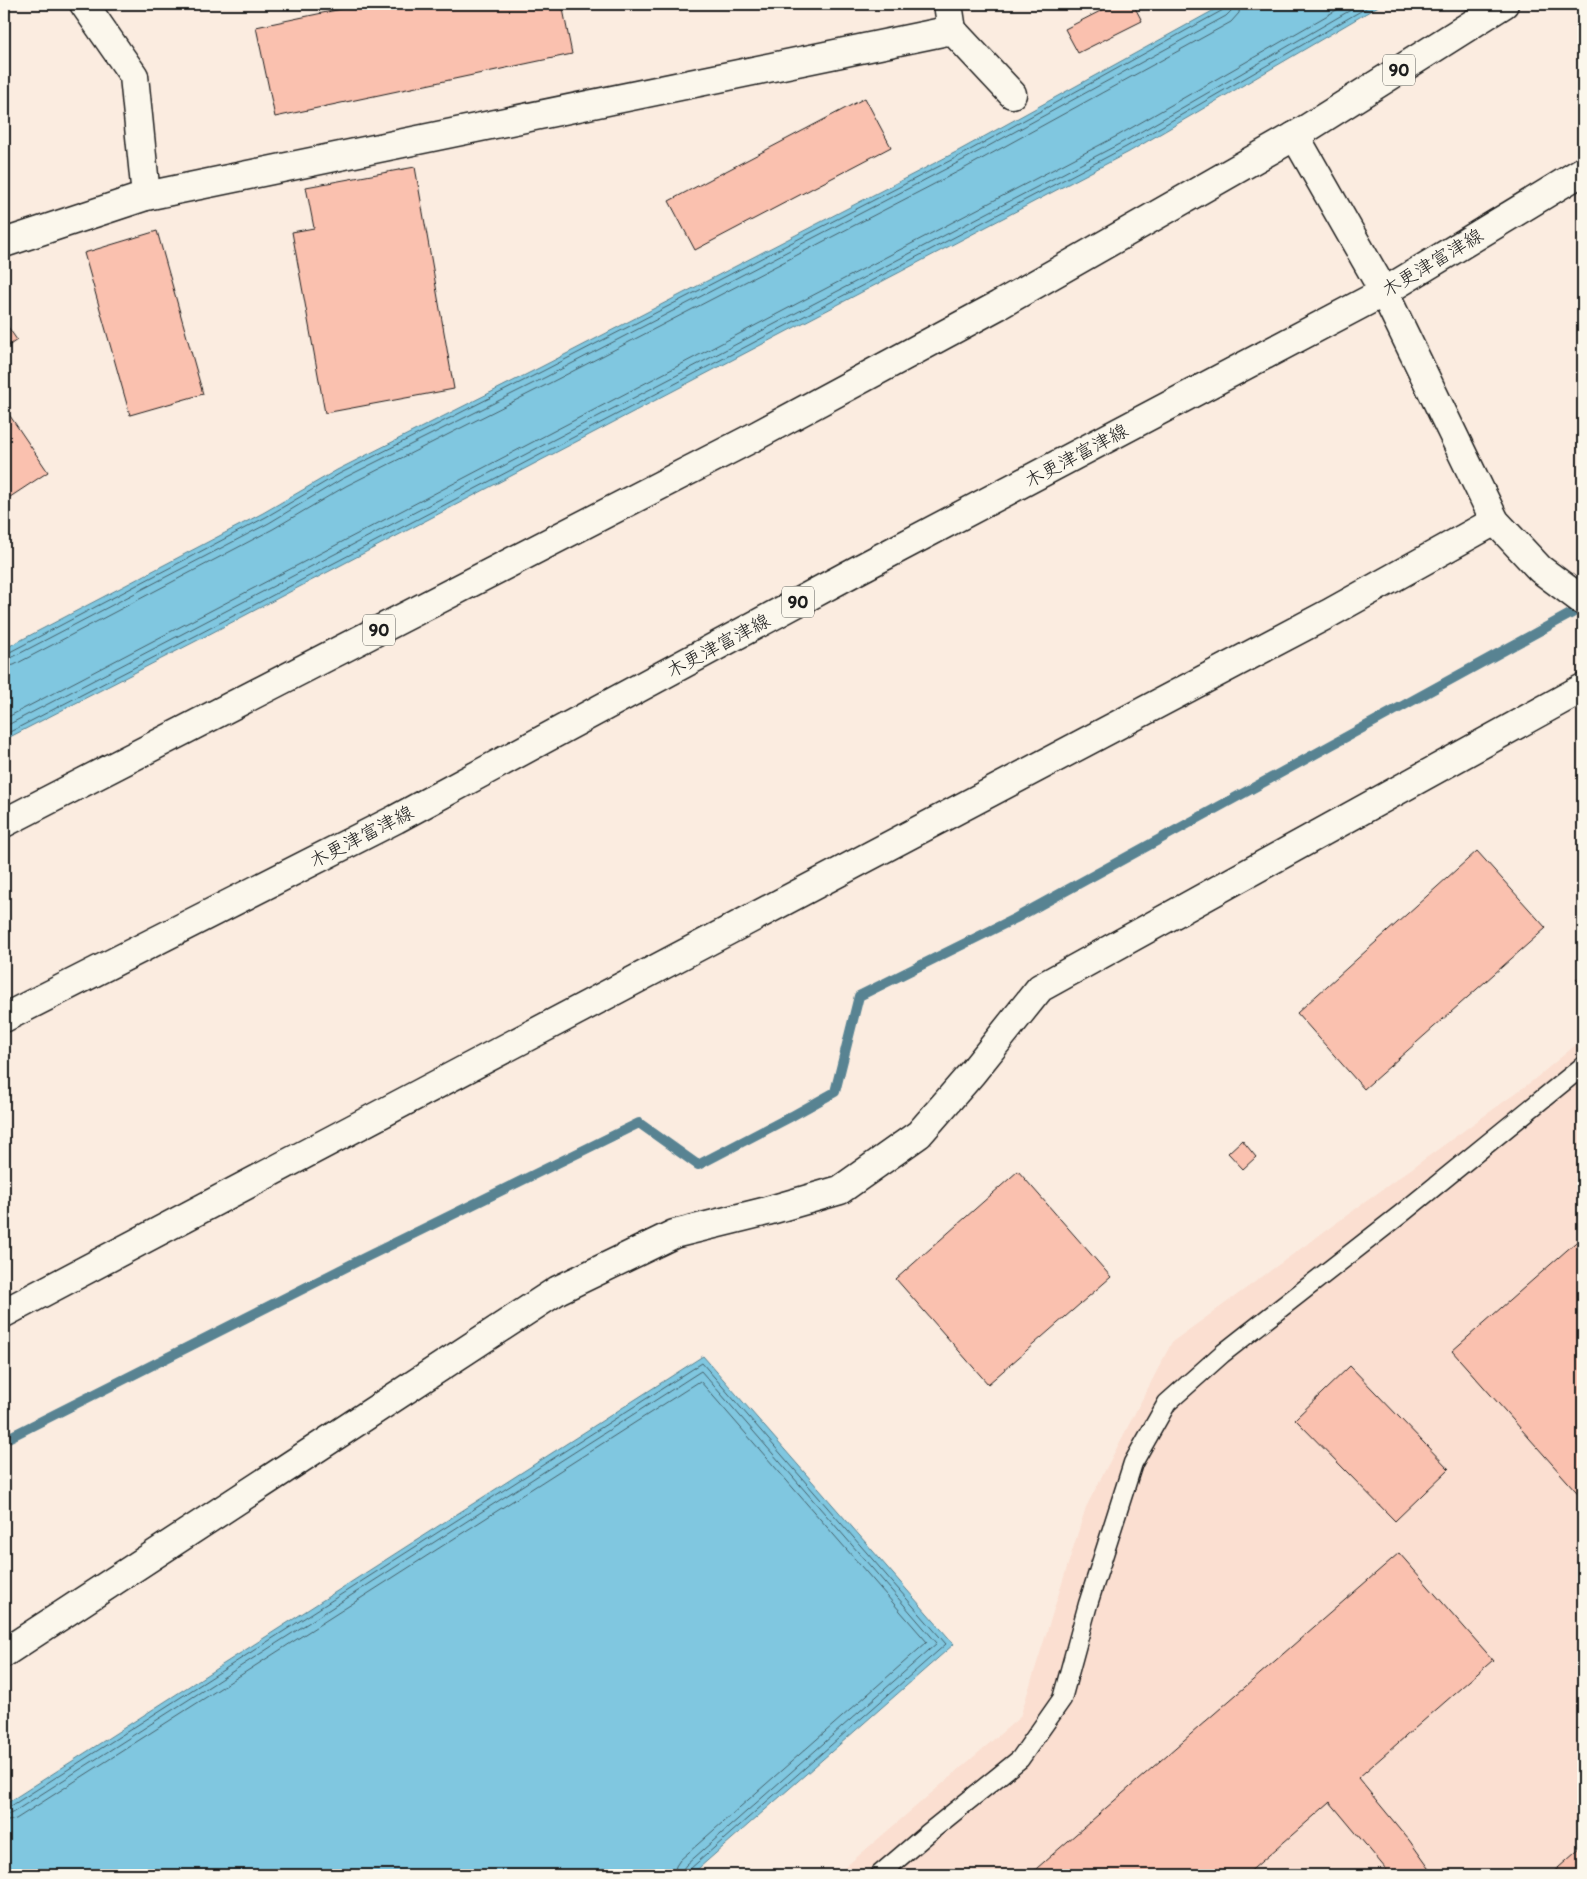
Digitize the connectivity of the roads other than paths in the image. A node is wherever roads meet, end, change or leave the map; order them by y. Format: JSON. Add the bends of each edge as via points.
{"nodes":[{"id":1,"x":84,"y":4,"type":"edge"},
{"id":2,"x":948,"y":4,"type":"edge"},
{"id":3,"x":1504,"y":4,"type":"edge"},
{"id":4,"x":952,"y":30,"type":"junction"},
{"id":5,"x":1012,"y":94,"type":"dead end"},
{"id":6,"x":1295,"y":136,"type":"junction"},
{"id":7,"x":1583,"y":171,"type":"edge"},
{"id":8,"x":146,"y":196,"type":"junction"},
{"id":9,"x":4,"y":242,"type":"edge"},
{"id":10,"x":1384,"y":292,"type":"junction"},
{"id":11,"x":1495,"y":521,"type":"junction"},
{"id":12,"x":1574,"y":595,"type":"edge"},
{"id":13,"x":1583,"y":688,"type":"edge"},
{"id":14,"x":4,"y":822,"type":"edge"},
{"id":15,"x":4,"y":1018,"type":"edge"},
{"id":16,"x":1583,"y":1066,"type":"edge"},
{"id":17,"x":4,"y":1313,"type":"edge"},
{"id":18,"x":4,"y":1653,"type":"edge"},
{"id":19,"x":879,"y":1875,"type":"edge"}],
"edges":[{"from":1,"to":8,"type":"street","via":[[134,76]]},
{"from":2,"to":4,"type":"street"},
{"from":3,"to":6,"type":"street","number":"90"},
{"from":4,"to":5,"type":"street"},
{"from":4,"to":8,"type":"street"},
{"from":6,"to":10,"type":"street"},
{"from":6,"to":14,"type":"street","number":"90","via":[[1008,300],[754,437]]},
{"from":7,"to":10,"type":"street","name":"木更津富津線","number":"90"},
{"from":8,"to":9,"type":"street"},
{"from":10,"to":11,"type":"street"},
{"from":10,"to":15,"type":"street","name":"木更津富津線","number":"90","via":[[850,574],[396,819]]},
{"from":11,"to":12,"type":"street","via":[[1540,569]]},
{"from":11,"to":17,"type":"street","via":[[1284,638]]},
{"from":13,"to":18,"type":"street","via":[[1040,988],[919,1134],[840,1190],[674,1234],[558,1290]]},
{"from":16,"to":19,"type":"lane","via":[[1222,1354],[1167,1403],[1133,1463],[1062,1699],[1020,1759]]}]}
